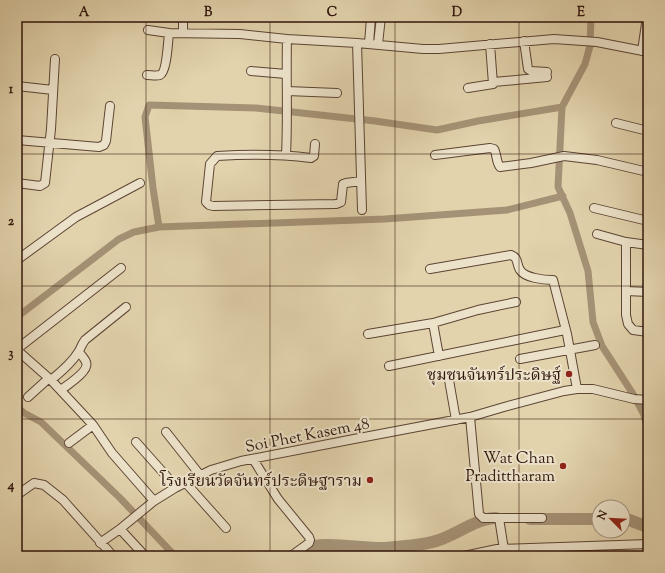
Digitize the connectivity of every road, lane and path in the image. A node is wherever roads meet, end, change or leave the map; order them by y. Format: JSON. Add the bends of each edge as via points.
{"nodes":[{"id":1,"x":183,"y":17,"type":"edge"},
{"id":2,"x":371,"y":17,"type":"edge"},
{"id":3,"x":381,"y":17,"type":"edge"},
{"id":4,"x":647,"y":17,"type":"edge"},
{"id":5,"x":148,"y":30,"type":"dead end"},
{"id":6,"x":169,"y":33,"type":"junction"},
{"id":7,"x":183,"y":33,"type":"junction"},
{"id":8,"x":287,"y":40,"type":"junction"},
{"id":9,"x":524,"y":41,"type":"junction"},
{"id":10,"x":357,"y":43,"type":"junction"},
{"id":11,"x":369,"y":44,"type":"junction"},
{"id":12,"x":378,"y":44,"type":"junction"},
{"id":13,"x":490,"y":44,"type":"junction"},
{"id":14,"x":645,"y":52,"type":"edge"},
{"id":15,"x":55,"y":59,"type":"dead end"},
{"id":16,"x":252,"y":71,"type":"dead end"},
{"id":17,"x":286,"y":74,"type":"junction"},
{"id":18,"x":147,"y":75,"type":"dead end"},
{"id":19,"x":494,"y":82,"type":"junction"},
{"id":20,"x":17,"y":86,"type":"edge"},
{"id":21,"x":468,"y":88,"type":"dead end"},
{"id":22,"x":53,"y":90,"type":"junction"},
{"id":23,"x":287,"y":90,"type":"junction"},
{"id":24,"x":337,"y":93,"type":"dead end"},
{"id":25,"x":110,"y":106,"type":"dead end"},
{"id":26,"x":616,"y":124,"type":"dead end"},
{"id":27,"x":648,"y":131,"type":"edge"},
{"id":28,"x":17,"y":140,"type":"edge"},
{"id":29,"x":50,"y":144,"type":"junction"},
{"id":30,"x":315,"y":144,"type":"dead end"},
{"id":31,"x":286,"y":155,"type":"junction"},
{"id":32,"x":435,"y":155,"type":"dead end"},
{"id":33,"x":648,"y":172,"type":"edge"},
{"id":34,"x":361,"y":181,"type":"junction"},
{"id":35,"x":17,"y":183,"type":"edge"},
{"id":36,"x":140,"y":183,"type":"dead end"},
{"id":37,"x":594,"y":208,"type":"dead end"},
{"id":38,"x":362,"y":210,"type":"dead end"},
{"id":39,"x":648,"y":221,"type":"edge"},
{"id":40,"x":597,"y":234,"type":"dead end"},
{"id":41,"x":626,"y":242,"type":"junction"},
{"id":42,"x":648,"y":245,"type":"edge"},
{"id":43,"x":17,"y":260,"type":"edge"},
{"id":44,"x":121,"y":268,"type":"dead end"},
{"id":45,"x":430,"y":269,"type":"dead end"},
{"id":46,"x":626,"y":291,"type":"junction"},
{"id":47,"x":648,"y":292,"type":"edge"},
{"id":48,"x":516,"y":302,"type":"dead end"},
{"id":49,"x":126,"y":307,"type":"dead end"},
{"id":50,"x":433,"y":323,"type":"junction"},
{"id":51,"x":565,"y":330,"type":"junction"},
{"id":52,"x":648,"y":332,"type":"edge"},
{"id":53,"x":368,"y":334,"type":"dead end"},
{"id":54,"x":595,"y":345,"type":"dead end"},
{"id":55,"x":17,"y":350,"type":"edge"},
{"id":56,"x":570,"y":350,"type":"junction"},
{"id":57,"x":78,"y":352,"type":"junction"},
{"id":58,"x":439,"y":356,"type":"junction"},
{"id":59,"x":520,"y":359,"type":"dead end"},
{"id":60,"x":389,"y":366,"type":"dead end"},
{"id":61,"x":50,"y":379,"type":"junction"},
{"id":62,"x":449,"y":380,"type":"dead end"},
{"id":63,"x":577,"y":389,"type":"junction"},
{"id":64,"x":61,"y":390,"type":"junction"},
{"id":65,"x":28,"y":397,"type":"dead end"},
{"id":66,"x":648,"y":400,"type":"edge"},
{"id":67,"x":470,"y":417,"type":"junction"},
{"id":68,"x":456,"y":420,"type":"junction"},
{"id":69,"x":93,"y":425,"type":"junction"},
{"id":70,"x":166,"y":432,"type":"dead end"},
{"id":71,"x":136,"y":442,"type":"dead end"},
{"id":72,"x":69,"y":443,"type":"dead end"},
{"id":73,"x":253,"y":459,"type":"junction"},
{"id":74,"x":200,"y":475,"type":"junction"},
{"id":75,"x":185,"y":482,"type":"junction"},
{"id":76,"x":176,"y":487,"type":"junction"},
{"id":77,"x":17,"y":495,"type":"edge"},
{"id":78,"x":154,"y":501,"type":"junction"},
{"id":79,"x":542,"y":518,"type":"dead end"},
{"id":80,"x":499,"y":522,"type":"junction"},
{"id":81,"x":226,"y":528,"type":"dead end"},
{"id":82,"x":120,"y":529,"type":"junction"},
{"id":83,"x":100,"y":542,"type":"junction"},
{"id":84,"x":648,"y":544,"type":"edge"},
{"id":85,"x":504,"y":553,"type":"edge"},
{"id":86,"x":113,"y":556,"type":"edge"},
{"id":87,"x":145,"y":556,"type":"edge"},
{"id":88,"x":291,"y":556,"type":"edge"},
{"id":89,"x":464,"y":556,"type":"edge"}],
"edges":[{"from":1,"to":7,"type":"street"},
{"from":2,"to":11,"type":"street"},
{"from":3,"to":12,"type":"street"},
{"from":4,"to":14,"type":"street"},
{"from":5,"to":6,"type":"street"},
{"from":6,"to":7,"type":"street"},
{"from":6,"to":18,"type":"street","via":[[162,73]]},
{"from":7,"to":8,"type":"street","via":[[240,34]]},
{"from":8,"to":10,"type":"street"},
{"from":8,"to":17,"type":"street"},
{"from":9,"to":13,"type":"street"},
{"from":9,"to":14,"type":"street","via":[[554,38],[579,40]]},
{"from":9,"to":19,"type":"street","via":[[528,69],[547,74]]},
{"from":10,"to":11,"type":"street"},
{"from":10,"to":34,"type":"street"},
{"from":11,"to":12,"type":"street"},
{"from":12,"to":13,"type":"street","via":[[438,49]]},
{"from":13,"to":19,"type":"street"},
{"from":15,"to":22,"type":"street"},
{"from":16,"to":17,"type":"street"},
{"from":17,"to":23,"type":"street"},
{"from":19,"to":21,"type":"street","via":[[491,85]]},
{"from":20,"to":22,"type":"street"},
{"from":22,"to":29,"type":"street"},
{"from":23,"to":24,"type":"street"},
{"from":23,"to":31,"type":"street"},
{"from":25,"to":29,"type":"street","via":[[104,145],[100,147]]},
{"from":26,"to":27,"type":"street"},
{"from":28,"to":29,"type":"street"},
{"from":29,"to":35,"type":"street","via":[[43,185]]},
{"from":30,"to":31,"type":"street","via":[[315,154],[311,158]]},
{"from":31,"to":34,"type":"street","via":[[217,156],[210,164],[206,202],[213,206],[336,204],[341,202],[343,184]]},
{"from":32,"to":33,"type":"street","via":[[494,148],[498,165],[503,167],[564,156],[598,160]]},
{"from":34,"to":38,"type":"street"},
{"from":36,"to":43,"type":"street","via":[[76,217]]},
{"from":37,"to":39,"type":"street"},
{"from":40,"to":41,"type":"street"},
{"from":41,"to":42,"type":"street"},
{"from":41,"to":46,"type":"street"},
{"from":44,"to":55,"type":"street"},
{"from":45,"to":51,"type":"street","via":[[502,255],[514,256],[524,274],[542,280],[553,280]]},
{"from":46,"to":47,"type":"street"},
{"from":46,"to":52,"type":"street","via":[[626,315],[630,328]]},
{"from":48,"to":50,"type":"street"},
{"from":49,"to":57,"type":"street","via":[[85,340]]},
{"from":50,"to":53,"type":"street"},
{"from":50,"to":58,"type":"street"},
{"from":51,"to":56,"type":"street"},
{"from":51,"to":58,"type":"street"},
{"from":54,"to":56,"type":"street"},
{"from":55,"to":61,"type":"street"},
{"from":56,"to":59,"type":"street"},
{"from":56,"to":63,"type":"street"},
{"from":57,"to":61,"type":"street","via":[[63,371]]},
{"from":57,"to":64,"type":"street","via":[[87,363],[87,367]]},
{"from":58,"to":60,"type":"street"},
{"from":61,"to":64,"type":"street"},
{"from":61,"to":65,"type":"street"},
{"from":62,"to":68,"type":"street"},
{"from":63,"to":66,"type":"street","name":"Soi Phet Kasem 48","via":[[593,389]]},
{"from":63,"to":67,"type":"street","name":"Soi Phet Kasem 48"},
{"from":64,"to":69,"type":"street"},
{"from":67,"to":68,"type":"street","name":"Soi Phet Kasem 48"},
{"from":67,"to":80,"type":"street","via":[[479,514],[483,518]]},
{"from":68,"to":73,"type":"street","name":"Soi Phet Kasem 48"},
{"from":69,"to":72,"type":"street"},
{"from":69,"to":78,"type":"street","via":[[112,453]]},
{"from":70,"to":74,"type":"street"},
{"from":71,"to":76,"type":"street"},
{"from":73,"to":74,"type":"street","name":"Soi Phet Kasem 48"},
{"from":73,"to":88,"type":"street","via":[[278,499],[309,537],[309,543]]},
{"from":74,"to":75,"type":"street","name":"Soi Phet Kasem 48"},
{"from":75,"to":76,"type":"street","name":"Soi Phet Kasem 48"},
{"from":75,"to":81,"type":"street"},
{"from":76,"to":78,"type":"street","name":"Soi Phet Kasem 48"},
{"from":77,"to":83,"type":"street","via":[[34,483],[44,485],[63,500]]},
{"from":78,"to":82,"type":"street","name":"Soi Phet Kasem 48"},
{"from":79,"to":80,"type":"street"},
{"from":80,"to":85,"type":"street"},
{"from":82,"to":83,"type":"street","name":"Soi Phet Kasem 48"},
{"from":82,"to":87,"type":"street"},
{"from":83,"to":86,"type":"street"},
{"from":84,"to":85,"type":"street"},
{"from":85,"to":89,"type":"street","via":[[489,550]]}]}
